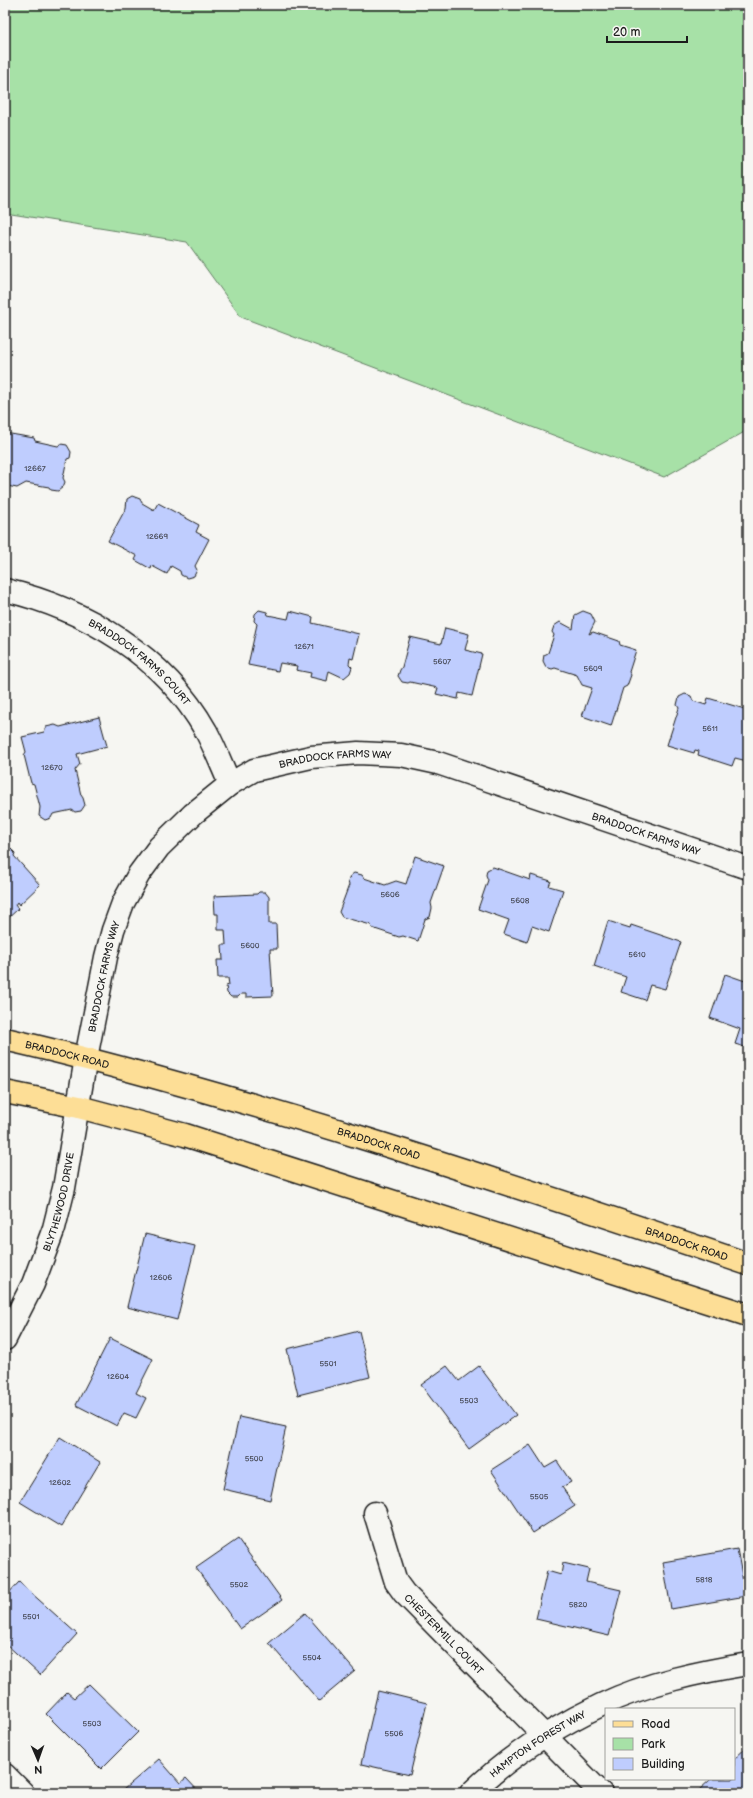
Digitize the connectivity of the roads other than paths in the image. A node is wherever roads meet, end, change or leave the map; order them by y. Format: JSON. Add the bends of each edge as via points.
{"nodes":[{"id":1,"x":5,"y":590,"type":"edge"},
{"id":2,"x":230,"y":784,"type":"junction"},
{"id":3,"x":748,"y":868,"type":"edge"},
{"id":4,"x":5,"y":1039,"type":"edge"},
{"id":5,"x":86,"y":1058,"type":"junction"},
{"id":6,"x":5,"y":1092,"type":"edge"},
{"id":7,"x":79,"y":1107,"type":"junction"},
{"id":8,"x":748,"y":1264,"type":"edge"},
{"id":9,"x":748,"y":1315,"type":"edge"},
{"id":10,"x":5,"y":1339,"type":"edge"},
{"id":11,"x":375,"y":1513,"type":"dead end"},
{"id":12,"x":748,"y":1664,"type":"edge"},
{"id":13,"x":545,"y":1736,"type":"junction"},
{"id":14,"x":5,"y":1775,"type":"edge"},
{"id":15,"x":23,"y":1793,"type":"edge"},
{"id":16,"x":470,"y":1793,"type":"edge"},
{"id":17,"x":601,"y":1793,"type":"edge"}],
"edges":[{"from":1,"to":2,"type":"street","name":"BRADDOCK FARMS COURT","via":[[29,596],[76,614],[118,636],[151,663],[180,694],[206,730]]},
{"from":2,"to":3,"type":"street","name":"BRADDOCK FARMS WAY","via":[[254,770],[311,757],[358,753],[401,755],[438,763]]},
{"from":2,"to":5,"type":"street","name":"BRADDOCK FARMS WAY","via":[[193,814],[159,848],[139,874],[113,930]]},
{"from":4,"to":5,"type":"main road","name":"BRADDOCK ROAD"},
{"from":5,"to":7,"type":"street","name":"BLYTHEWOOD DRIVE"},
{"from":5,"to":8,"type":"main road","name":"BRADDOCK ROAD","via":[[227,1097],[420,1156]]},
{"from":6,"to":7,"type":"main road"},
{"from":7,"to":9,"type":"main road","via":[[185,1135]]},
{"from":7,"to":10,"type":"street","name":"BLYTHEWOOD DRIVE","via":[[54,1228],[33,1284]]},
{"from":11,"to":13,"type":"street","name":"CHESTERMILL COURT","via":[[396,1582],[404,1593]]},
{"from":12,"to":13,"type":"street","name":"HAMPTON FOREST WAY","via":[[705,1671],[640,1690],[602,1704]]},
{"from":13,"to":16,"type":"street","name":"HAMPTON FOREST WAY","via":[[488,1776]]},
{"from":13,"to":17,"type":"street","name":"CHESTERMILL COURT"},
{"from":14,"to":15,"type":"street"}]}
